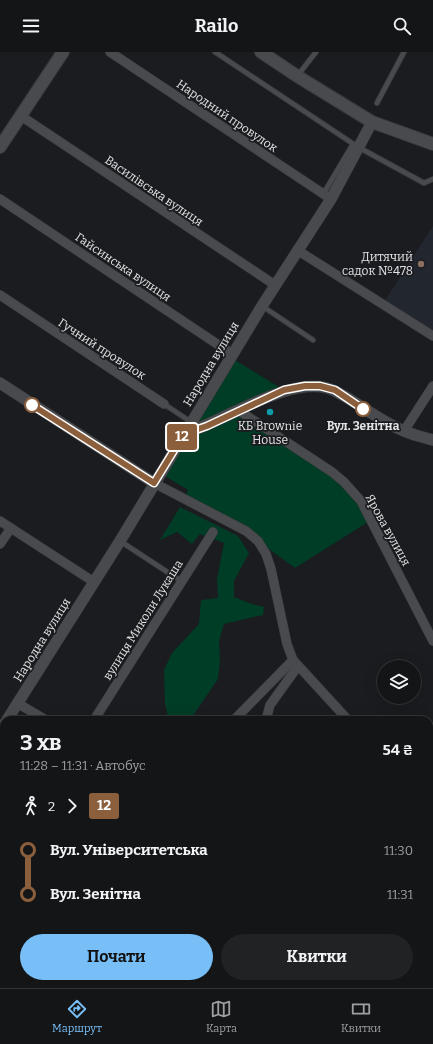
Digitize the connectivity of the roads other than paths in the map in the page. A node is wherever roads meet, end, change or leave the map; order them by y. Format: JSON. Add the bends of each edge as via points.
{"nodes":[{"id":1,"x":63,"y":52,"type":"edge"},
{"id":2,"x":110,"y":52,"type":"edge"},
{"id":3,"x":215,"y":52,"type":"edge"},
{"id":4,"x":261,"y":52,"type":"edge"},
{"id":5,"x":316,"y":52,"type":"edge"},
{"id":6,"x":404,"y":52,"type":"edge"},
{"id":7,"x":297,"y":76,"type":"junction"},
{"id":8,"x":377,"y":103,"type":"dead end"},
{"id":9,"x":21,"y":116,"type":"junction"},
{"id":10,"x":372,"y":122,"type":"junction"},
{"id":11,"x":433,"y":144,"type":"edge"},
{"id":12,"x":355,"y":146,"type":"junction"},
{"id":13,"x":0,"y":147,"type":"edge"},
{"id":14,"x":433,"y":179,"type":"edge"},
{"id":15,"x":328,"y":197,"type":"junction"},
{"id":16,"x":0,"y":199,"type":"edge"},
{"id":17,"x":297,"y":250,"type":"junction"},
{"id":18,"x":275,"y":285,"type":"junction"},
{"id":19,"x":0,"y":295,"type":"edge"},
{"id":20,"x":262,"y":306,"type":"junction"},
{"id":21,"x":433,"y":336,"type":"edge"},
{"id":22,"x":313,"y":340,"type":"dead end"},
{"id":23,"x":232,"y":354,"type":"junction"},
{"id":24,"x":0,"y":383,"type":"edge"},
{"id":25,"x":433,"y":386,"type":"edge"},
{"id":26,"x":164,"y":404,"type":"joint"},
{"id":27,"x":238,"y":410,"type":"junction"},
{"id":28,"x":191,"y":422,"type":"junction"},
{"id":29,"x":404,"y":431,"type":"junction"},
{"id":30,"x":184,"y":434,"type":"junction"},
{"id":31,"x":433,"y":440,"type":"edge"},
{"id":32,"x":154,"y":483,"type":"junction"},
{"id":33,"x":0,"y":521,"type":"edge"},
{"id":34,"x":11,"y":528,"type":"junction"},
{"id":35,"x":212,"y":532,"type":"dead end"},
{"id":36,"x":120,"y":541,"type":"junction"},
{"id":37,"x":0,"y":544,"type":"edge"},
{"id":38,"x":181,"y":581,"type":"junction"},
{"id":39,"x":94,"y":582,"type":"junction"},
{"id":40,"x":433,"y":641,"type":"edge"},
{"id":41,"x":296,"y":663,"type":"junction"},
{"id":42,"x":18,"y":703,"type":"junction"},
{"id":43,"x":10,"y":716,"type":"edge"},
{"id":44,"x":39,"y":716,"type":"edge"},
{"id":45,"x":97,"y":716,"type":"edge"},
{"id":46,"x":238,"y":716,"type":"edge"},
{"id":47,"x":267,"y":716,"type":"edge"},
{"id":48,"x":344,"y":716,"type":"edge"}],
"edges":[{"from":1,"to":9,"type":"main road"},
{"from":2,"to":15,"type":"street","name":"Народний провулок"},
{"from":3,"to":12,"type":"lane"},
{"from":4,"to":7,"type":"main road"},
{"from":5,"to":7,"type":"lane"},
{"from":6,"to":8,"type":"lane"},
{"from":7,"to":10,"type":"main road"},
{"from":9,"to":13,"type":"main road"},
{"from":9,"to":18,"type":"street","name":"Василівська вулиця"},
{"from":10,"to":11,"type":"main road"},
{"from":10,"to":12,"type":"street","name":"Народна вулиця"},
{"from":12,"to":14,"type":"lane","via":[[424,183]]},
{"from":12,"to":15,"type":"street","name":"Народна вулиця"},
{"from":15,"to":17,"type":"street","name":"Народна вулиця"},
{"from":16,"to":23,"type":"street","name":"Гайсинська вулиця"},
{"from":17,"to":18,"type":"street","name":"Народна вулиця"},
{"from":17,"to":21,"type":"street"},
{"from":18,"to":20,"type":"street","name":"Народна вулиця"},
{"from":19,"to":26,"type":"street","name":"Гучний провулок"},
{"from":20,"to":22,"type":"lane"},
{"from":20,"to":23,"type":"street","name":"Народна вулиця"},
{"from":23,"to":28,"type":"street","name":"Народна вулиця"},
{"from":24,"to":32,"type":"street"},
{"from":25,"to":29,"type":"street"},
{"from":26,"to":28,"type":"lane","name":"Гучний провулок"},
{"from":27,"to":29,"type":"street","via":[[284,390],[320,386],[335,390]]},
{"from":27,"to":30,"type":"street","via":[[207,426]]},
{"from":27,"to":40,"type":"street","name":"Ярова вулиця","via":[[332,472],[361,501]]},
{"from":28,"to":30,"type":"street","name":"Народна вулиця"},
{"from":29,"to":31,"type":"street"},
{"from":30,"to":32,"type":"street","name":"Народна вулиця"},
{"from":32,"to":36,"type":"street","name":"Народна вулиця"},
{"from":32,"to":41,"type":"street","via":[[246,531],[258,541],[271,569],[287,644]]},
{"from":33,"to":34,"type":"street"},
{"from":34,"to":37,"type":"street"},
{"from":34,"to":39,"type":"street"},
{"from":35,"to":38,"type":"street","name":"вулиця Миколи Лукаша"},
{"from":36,"to":38,"type":"lane"},
{"from":36,"to":39,"type":"street","name":"Народна вулиця"},
{"from":38,"to":45,"type":"street","name":"вулиця Миколи Лукаша"},
{"from":39,"to":42,"type":"street","name":"Народна вулиця"},
{"from":41,"to":46,"type":"street"},
{"from":41,"to":47,"type":"street","via":[[270,705]]},
{"from":41,"to":48,"type":"street"},
{"from":42,"to":43,"type":"street","name":"Народна вулиця"},
{"from":42,"to":44,"type":"street"}]}
